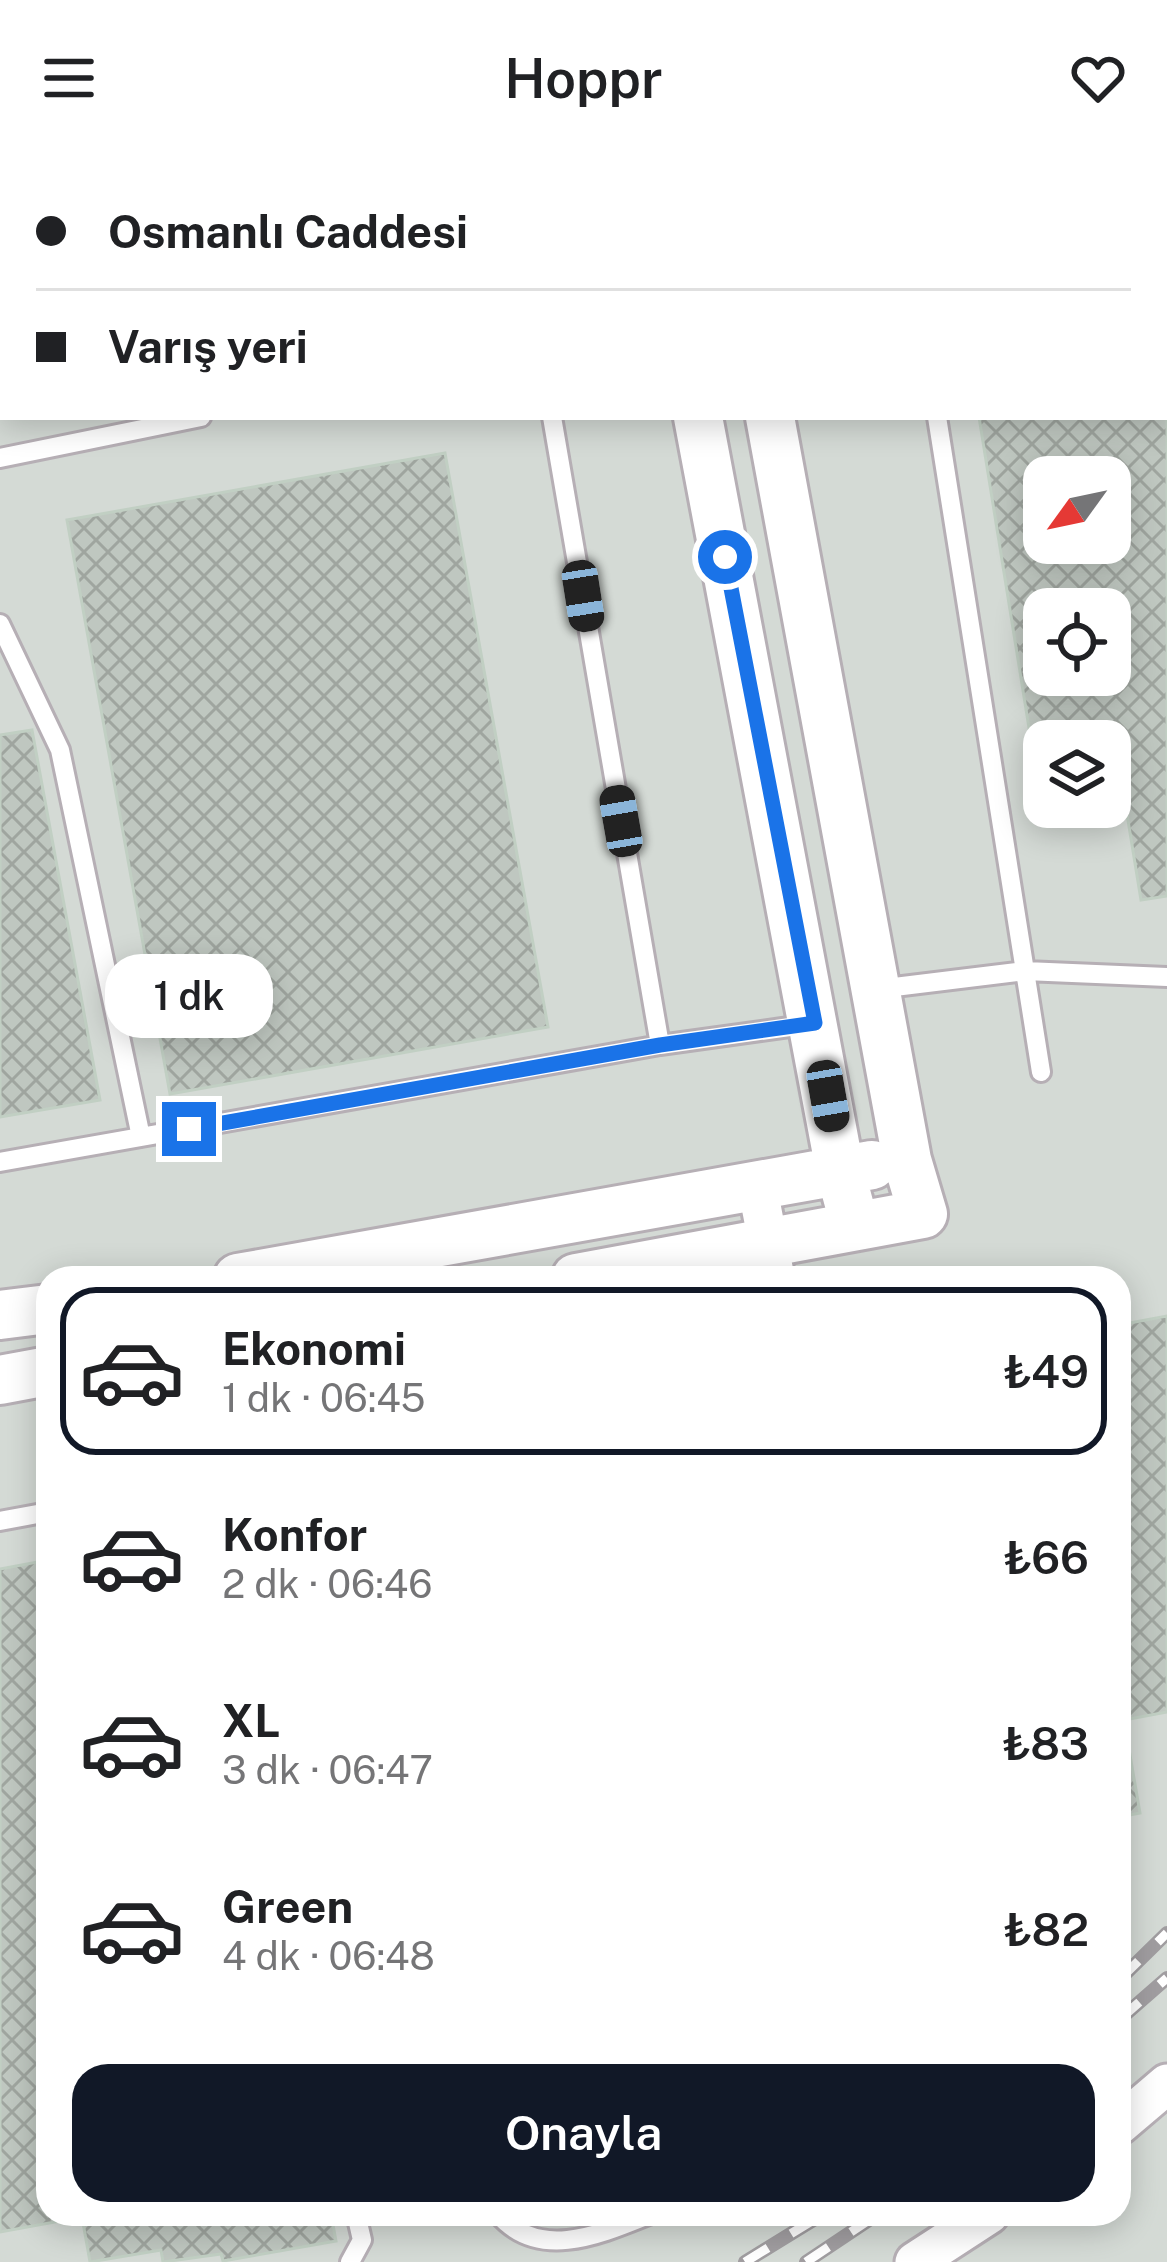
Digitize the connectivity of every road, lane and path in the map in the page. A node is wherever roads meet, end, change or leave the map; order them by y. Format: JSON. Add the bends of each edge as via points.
{"nodes":[{"id":1,"x":186,"y":420,"type":"edge"},
{"id":2,"x":553,"y":420,"type":"edge"},
{"id":3,"x":699,"y":420,"type":"edge"},
{"id":4,"x":771,"y":420,"type":"edge"},
{"id":5,"x":937,"y":420,"type":"edge"},
{"id":6,"x":0,"y":458,"type":"edge"},
{"id":7,"x":0,"y":624,"type":"edge"},
{"id":8,"x":1025,"y":970,"type":"junction"},
{"id":9,"x":1167,"y":977,"type":"edge"},
{"id":10,"x":878,"y":989,"type":"junction"},
{"id":11,"x":815,"y":1023,"type":"junction"},
{"id":12,"x":660,"y":1045,"type":"junction"},
{"id":13,"x":1041,"y":1072,"type":"dead end"},
{"id":14,"x":142,"y":1137,"type":"junction"},
{"id":15,"x":907,"y":1160,"type":"junction"},
{"id":16,"x":0,"y":1162,"type":"edge"},
{"id":17,"x":840,"y":1170,"type":"junction"},
{"id":18,"x":757,"y":1184,"type":"junction"},
{"id":19,"x":855,"y":1226,"type":"junction"},
{"id":20,"x":771,"y":1261,"type":"edge"},
{"id":21,"x":304,"y":1266,"type":"edge"},
{"id":22,"x":714,"y":1266,"type":"edge"},
{"id":23,"x":36,"y":1310,"type":"edge"},
{"id":24,"x":0,"y":1315,"type":"edge"},
{"id":25,"x":36,"y":1373,"type":"edge"},
{"id":26,"x":0,"y":1380,"type":"edge"},
{"id":27,"x":36,"y":1514,"type":"edge"},
{"id":28,"x":0,"y":1521,"type":"edge"},
{"id":29,"x":1167,"y":2084,"type":"edge"},
{"id":30,"x":1131,"y":2115,"type":"edge"},
{"id":31,"x":359,"y":2226,"type":"edge"},
{"id":32,"x":509,"y":2226,"type":"edge"},
{"id":33,"x":621,"y":2226,"type":"edge"},
{"id":34,"x":972,"y":2226,"type":"edge"},
{"id":35,"x":350,"y":2262,"type":"edge"},
{"id":36,"x":915,"y":2262,"type":"edge"}],
"edges":[{"from":1,"to":6,"type":"lane"},
{"from":2,"to":12,"type":"lane"},
{"from":3,"to":11,"type":"street"},
{"from":4,"to":10,"type":"street"},
{"from":5,"to":8,"type":"lane"},
{"from":7,"to":14,"type":"lane","via":[[60,750]]},
{"from":8,"to":9,"type":"lane"},
{"from":8,"to":10,"type":"lane"},
{"from":8,"to":13,"type":"lane"},
{"from":10,"to":15,"type":"street"},
{"from":11,"to":12,"type":"lane"},
{"from":11,"to":17,"type":"street"},
{"from":12,"to":14,"type":"lane"},
{"from":14,"to":16,"type":"lane"},
{"from":15,"to":17,"type":"street"},
{"from":15,"to":19,"type":"street","via":[[923,1214]]},
{"from":17,"to":18,"type":"street"},
{"from":17,"to":19,"type":"street"},
{"from":18,"to":20,"type":"street"},
{"from":18,"to":21,"type":"street"},
{"from":19,"to":20,"type":"street"},
{"from":20,"to":22,"type":"street"},
{"from":23,"to":24,"type":"street"},
{"from":25,"to":26,"type":"street"},
{"from":27,"to":28,"type":"lane"},
{"from":29,"to":30,"type":"street"},
{"from":31,"to":35,"type":"lane","via":[[362,2240]]},
{"from":32,"to":33,"type":"lane","via":[[533,2242]]},
{"from":34,"to":36,"type":"street"}]}
